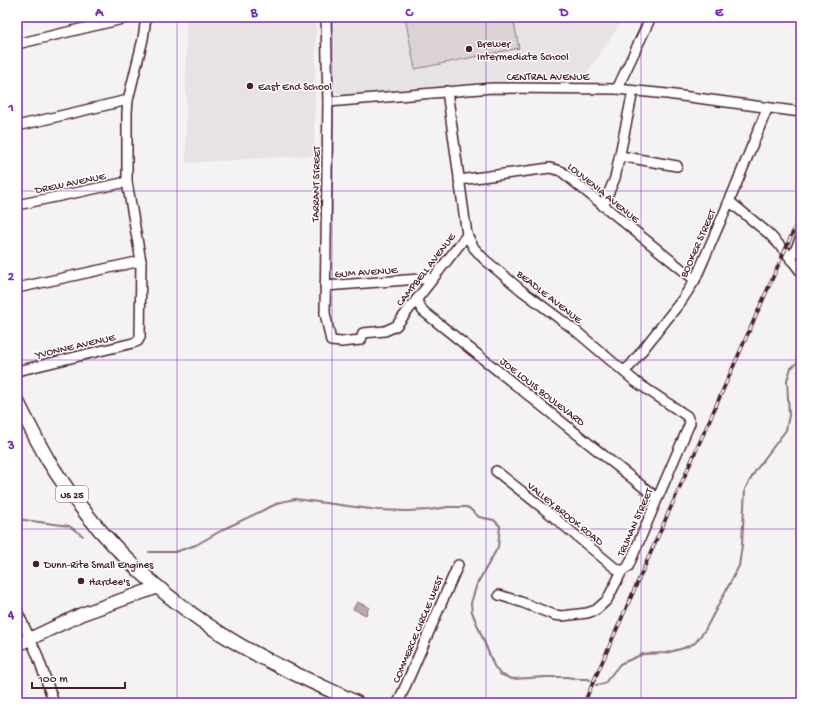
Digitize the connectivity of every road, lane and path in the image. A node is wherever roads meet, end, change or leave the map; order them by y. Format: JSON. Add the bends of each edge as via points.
{"nodes":[{"id":1,"x":131,"y":17,"type":"edge"},
{"id":2,"x":146,"y":17,"type":"edge"},
{"id":3,"x":326,"y":17,"type":"edge"},
{"id":4,"x":651,"y":17,"type":"edge"},
{"id":5,"x":17,"y":44,"type":"edge"},
{"id":6,"x":617,"y":89,"type":"junction"},
{"id":7,"x":634,"y":91,"type":"junction"},
{"id":8,"x":447,"y":92,"type":"junction"},
{"id":9,"x":128,"y":100,"type":"junction"},
{"id":10,"x":328,"y":102,"type":"junction"},
{"id":11,"x":767,"y":109,"type":"junction"},
{"id":12,"x":801,"y":112,"type":"edge"},
{"id":13,"x":17,"y":126,"type":"edge"},
{"id":14,"x":620,"y":156,"type":"junction"},
{"id":15,"x":677,"y":166,"type":"dead end"},
{"id":16,"x":459,"y":180,"type":"junction"},
{"id":17,"x":127,"y":182,"type":"junction"},
{"id":18,"x":729,"y":201,"type":"junction"},
{"id":19,"x":17,"y":205,"type":"edge"},
{"id":20,"x":603,"y":206,"type":"junction"},
{"id":21,"x":467,"y":235,"type":"junction"},
{"id":22,"x":801,"y":236,"type":"edge"},
{"id":23,"x":791,"y":260,"type":"junction"},
{"id":24,"x":141,"y":261,"type":"junction"},
{"id":25,"x":801,"y":272,"type":"edge"},
{"id":26,"x":433,"y":278,"type":"junction"},
{"id":27,"x":694,"y":280,"type":"junction"},
{"id":28,"x":325,"y":286,"type":"junction"},
{"id":29,"x":17,"y":288,"type":"edge"},
{"id":30,"x":416,"y":300,"type":"junction"},
{"id":31,"x":341,"y":342,"type":"joint"},
{"id":32,"x":17,"y":371,"type":"edge"},
{"id":33,"x":623,"y":371,"type":"junction"},
{"id":34,"x":17,"y":401,"type":"edge"},
{"id":35,"x":496,"y":471,"type":"dead end"},
{"id":36,"x":657,"y":498,"type":"junction"},
{"id":37,"x":458,"y":565,"type":"dead end"},
{"id":38,"x":622,"y":571,"type":"junction"},
{"id":39,"x":158,"y":587,"type":"junction"},
{"id":40,"x":500,"y":596,"type":"dead end"},
{"id":41,"x":17,"y":611,"type":"edge"},
{"id":42,"x":31,"y":639,"type":"junction"},
{"id":43,"x":17,"y":645,"type":"edge"},
{"id":44,"x":54,"y":703,"type":"edge"},
{"id":45,"x":357,"y":703,"type":"edge"},
{"id":46,"x":398,"y":703,"type":"edge"}],
"edges":[{"from":1,"to":5,"type":"street"},
{"from":2,"to":9,"type":"street"},
{"from":3,"to":10,"type":"street","name":"TARRANT STREET"},
{"from":4,"to":6,"type":"street"},
{"from":6,"to":7,"type":"street","name":"CENTRAL AVENUE"},
{"from":6,"to":8,"type":"street","name":"CENTRAL AVENUE","via":[[492,88]]},
{"from":7,"to":11,"type":"street","name":"CENTRAL AVENUE"},
{"from":7,"to":14,"type":"street"},
{"from":8,"to":10,"type":"street","name":"CENTRAL AVENUE"},
{"from":8,"to":16,"type":"street","name":"CAMPBELL AVENUE"},
{"from":9,"to":13,"type":"street"},
{"from":9,"to":17,"type":"street"},
{"from":10,"to":28,"type":"street","name":"TARRANT STREET"},
{"from":11,"to":12,"type":"street","name":"CENTRAL AVENUE"},
{"from":11,"to":18,"type":"street","name":"BOOKER STREET"},
{"from":14,"to":15,"type":"street"},
{"from":14,"to":20,"type":"street","via":[[614,182]]},
{"from":16,"to":20,"type":"street","name":"LOUVENIA AVENUE","via":[[556,169]]},
{"from":16,"to":21,"type":"street","name":"CAMPBELL AVENUE"},
{"from":17,"to":19,"type":"street","name":"DREW AVENUE"},
{"from":17,"to":24,"type":"street"},
{"from":18,"to":23,"type":"street","via":[[768,233],[786,251]]},
{"from":18,"to":27,"type":"street","name":"BOOKER STREET"},
{"from":20,"to":27,"type":"street","name":"LOUVENIA AVENUE"},
{"from":21,"to":26,"type":"street","name":"CAMPBELL AVENUE"},
{"from":21,"to":33,"type":"street","name":"BEADLE AVENUE","via":[[484,259]]},
{"from":22,"to":23,"type":"street"},
{"from":23,"to":25,"type":"street"},
{"from":24,"to":29,"type":"street"},
{"from":24,"to":32,"type":"street","name":"YVONNE AVENUE","via":[[141,334],[138,341]]},
{"from":26,"to":28,"type":"street","name":"GUM AVENUE"},
{"from":26,"to":30,"type":"street","name":"CAMPBELL AVENUE"},
{"from":27,"to":33,"type":"street","name":"BOOKER STREET","via":[[682,300],[630,366]]},
{"from":28,"to":31,"type":"street","name":"TARRANT STREET","via":[[325,313],[331,341]]},
{"from":30,"to":31,"type":"street","name":"CAMPBELL AVENUE","via":[[399,323],[392,328],[363,333],[361,340]]},
{"from":30,"to":36,"type":"street","name":"JOE LOUIS BOULEVARD","via":[[423,311]]},
{"from":33,"to":36,"type":"street","name":"TRUMAN STREET","via":[[690,420],[690,426]]},
{"from":34,"to":39,"type":"highway","number":"US 25","via":[[48,459],[88,516]]},
{"from":35,"to":38,"type":"street","name":"VALLEY BROOK ROAD","via":[[615,568]]},
{"from":36,"to":38,"type":"street","name":"TRUMAN STREET","via":[[628,567]]},
{"from":37,"to":46,"type":"street","name":"COMMERCE CIRCLE WEST"},
{"from":38,"to":40,"type":"street","name":"TRUMAN STREET","via":[[607,600],[596,610],[587,613],[554,615]]},
{"from":39,"to":42,"type":"main road","via":[[82,614]]},
{"from":39,"to":45,"type":"highway","number":"US 25","via":[[234,642]]},
{"from":41,"to":42,"type":"street"},
{"from":42,"to":43,"type":"main road"},
{"from":42,"to":44,"type":"street"}]}
